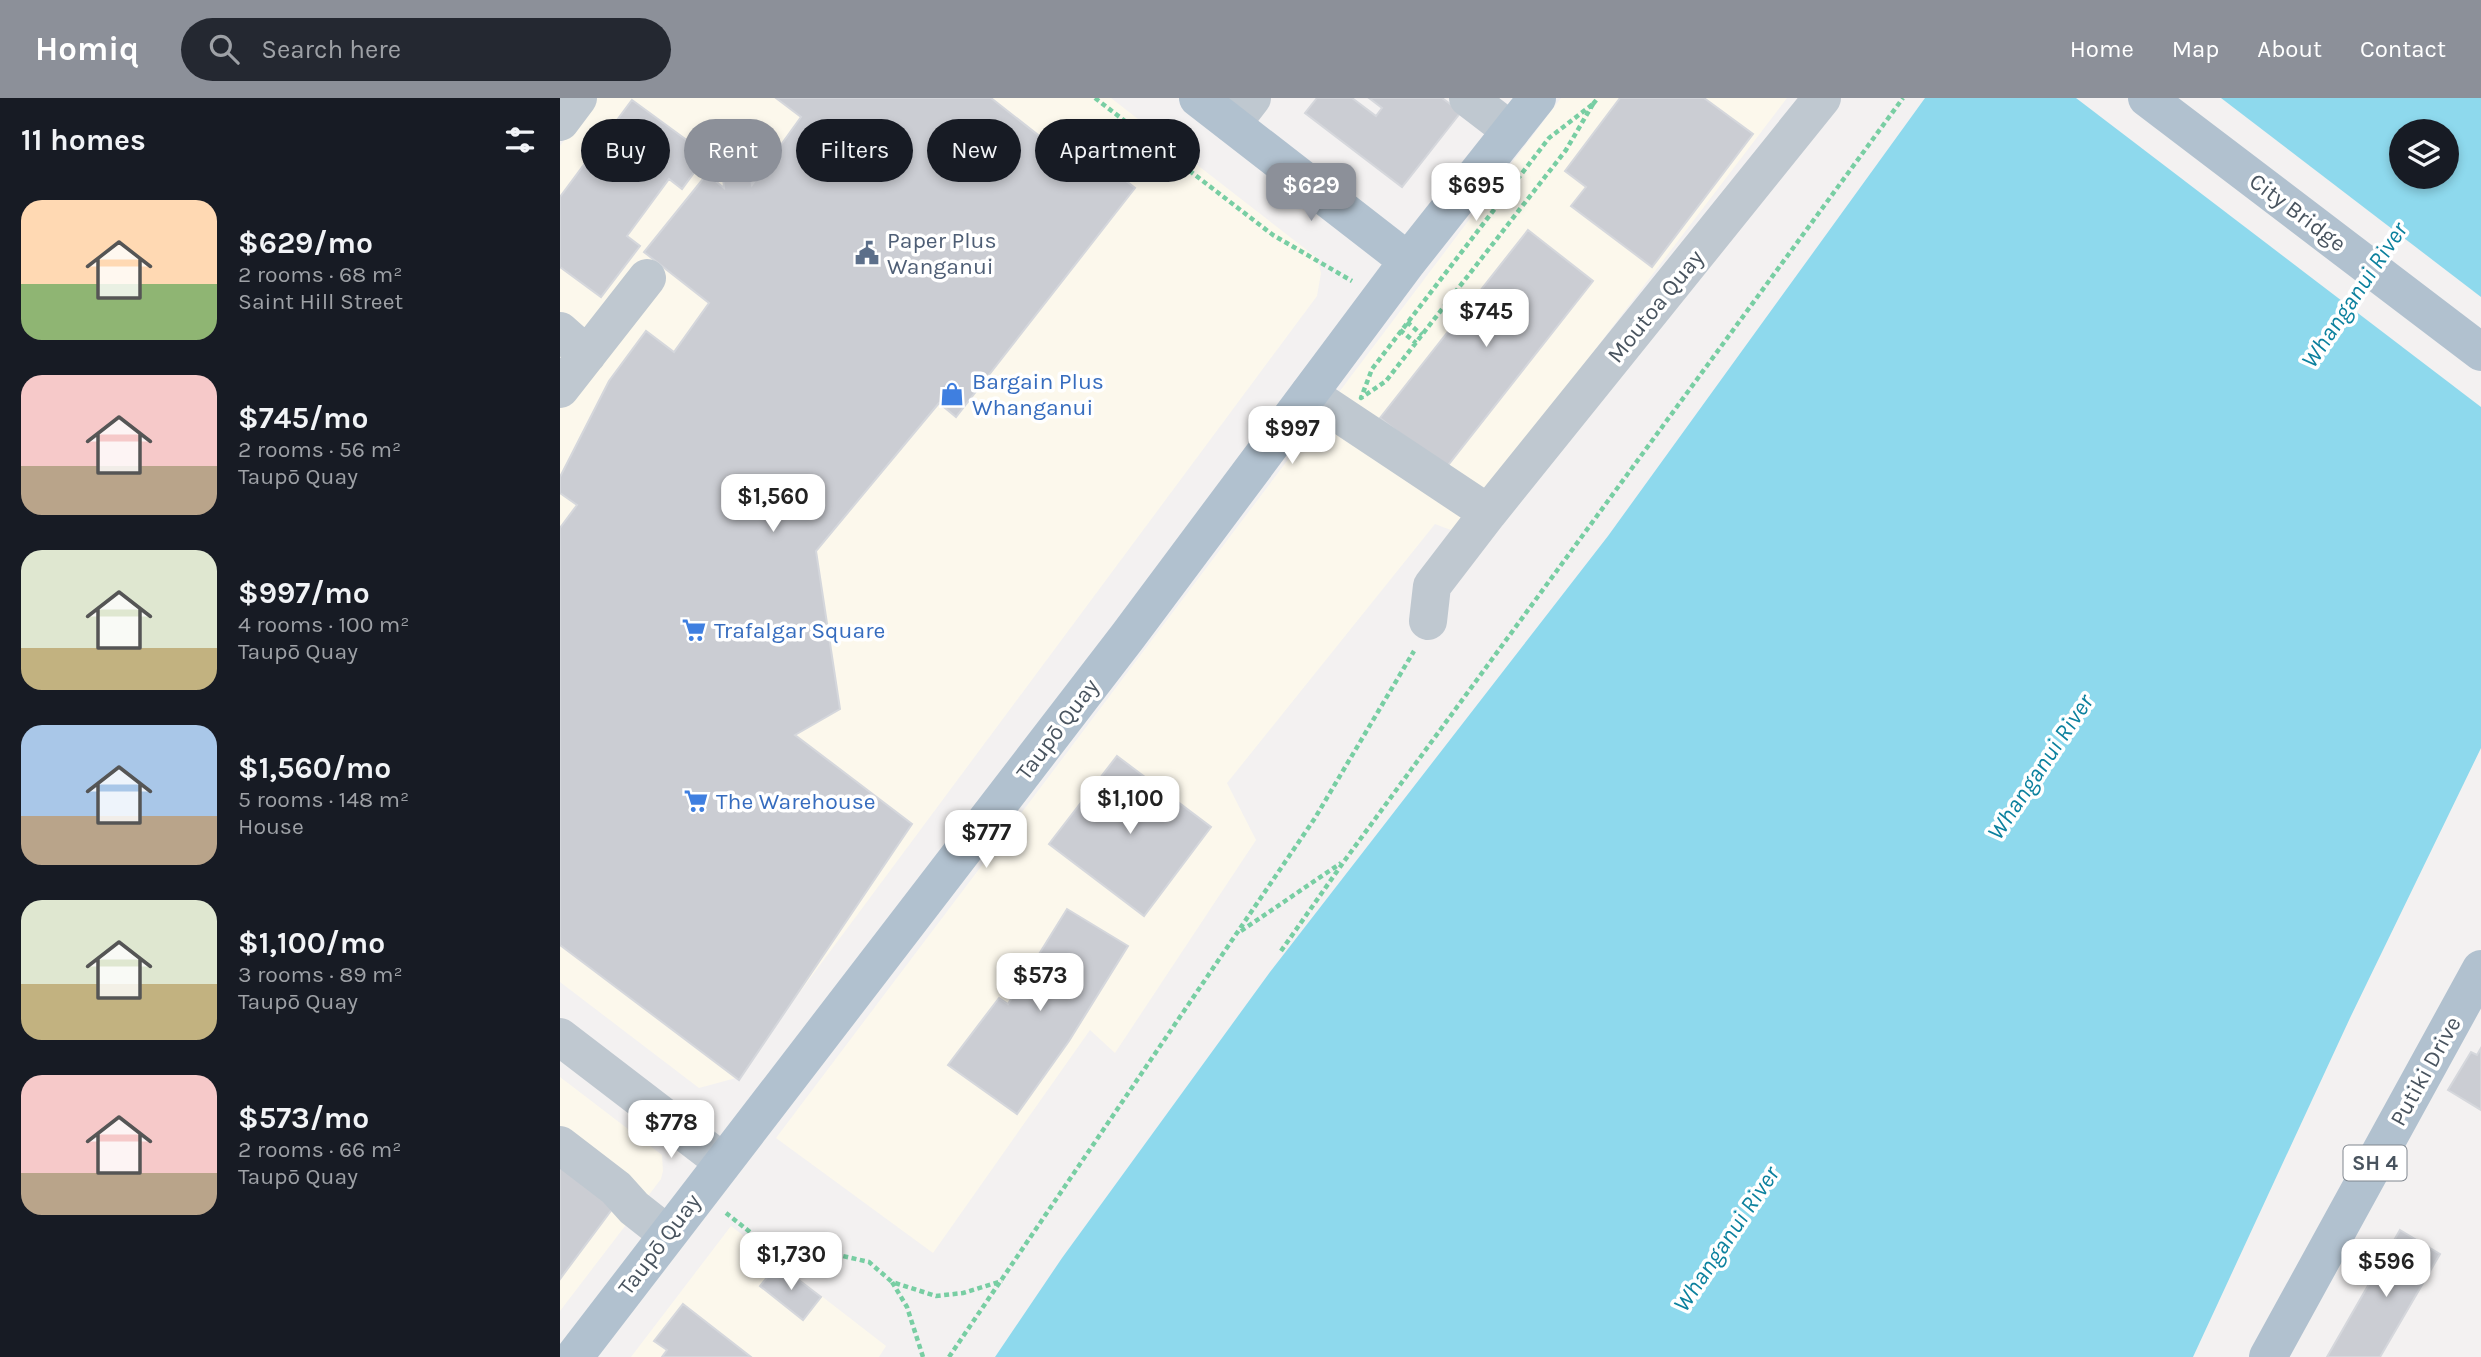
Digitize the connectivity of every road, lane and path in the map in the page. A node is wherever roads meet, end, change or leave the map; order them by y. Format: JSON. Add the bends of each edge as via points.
{"nodes":[{"id":1,"x":578,"y":98,"type":"edge"},
{"id":2,"x":1096,"y":98,"type":"edge"},
{"id":3,"x":1198,"y":98,"type":"edge"},
{"id":4,"x":1468,"y":98,"type":"edge"},
{"id":5,"x":1536,"y":98,"type":"edge"},
{"id":6,"x":1598,"y":98,"type":"edge"},
{"id":7,"x":1822,"y":98,"type":"edge"},
{"id":8,"x":1903,"y":98,"type":"edge"},
{"id":9,"x":2147,"y":98,"type":"edge"},
{"id":10,"x":1593,"y":104,"type":"junction"},
{"id":11,"x":1242,"y":111,"type":"edge"},
{"id":12,"x":560,"y":122,"type":"edge"},
{"id":13,"x":1511,"y":131,"type":"junction"},
{"id":14,"x":1408,"y":261,"type":"junction"},
{"id":15,"x":1347,"y":277,"type":"dead end"},
{"id":16,"x":647,"y":278,"type":"dead end"},
{"id":17,"x":1405,"y":321,"type":"junction"},
{"id":18,"x":1399,"y":329,"type":"junction"},
{"id":19,"x":1422,"y":335,"type":"junction"},
{"id":20,"x":573,"y":343,"type":"edge"},
{"id":21,"x":1416,"y":343,"type":"junction"},
{"id":22,"x":2481,"y":352,"type":"edge"},
{"id":23,"x":560,"y":389,"type":"edge"},
{"id":24,"x":1309,"y":394,"type":"junction"},
{"id":25,"x":1488,"y":513,"type":"junction"},
{"id":26,"x":1429,"y":621,"type":"joint"},
{"id":27,"x":1345,"y":860,"type":"junction"},
{"id":28,"x":1238,"y":933,"type":"junction"},
{"id":29,"x":1281,"y":951,"type":"dead end"},
{"id":30,"x":2481,"y":969,"type":"edge"},
{"id":31,"x":560,"y":1037,"type":"edge"},
{"id":32,"x":560,"y":1145,"type":"edge"},
{"id":33,"x":712,"y":1176,"type":"junction"},
{"id":34,"x":667,"y":1234,"type":"junction"},
{"id":35,"x":1002,"y":1281,"type":"junction"},
{"id":36,"x":892,"y":1282,"type":"junction"},
{"id":37,"x":574,"y":1357,"type":"edge"},
{"id":38,"x":923,"y":1357,"type":"edge"},
{"id":39,"x":949,"y":1357,"type":"edge"},
{"id":40,"x":2268,"y":1357,"type":"edge"}],
"edges":[{"from":1,"to":12,"type":"street"},
{"from":2,"to":15,"type":"path","via":[[1273,235]]},
{"from":3,"to":11,"type":"main road"},
{"from":4,"to":13,"type":"street"},
{"from":5,"to":13,"type":"main road","name":"Taupō Quay"},
{"from":6,"to":10,"type":"path"},
{"from":7,"to":25,"type":"street","name":"Moutoa Quay"},
{"from":8,"to":27,"type":"path"},
{"from":9,"to":22,"type":"main road","name":"City Bridge"},
{"from":10,"to":17,"type":"path","via":[[1549,138]]},
{"from":10,"to":19,"type":"path","via":[[1566,150]]},
{"from":11,"to":14,"type":"main road"},
{"from":13,"to":14,"type":"main road","name":"Taupō Quay"},
{"from":14,"to":24,"type":"main road","name":"Taupō Quay"},
{"from":16,"to":20,"type":"street"},
{"from":17,"to":18,"type":"path"},
{"from":17,"to":19,"type":"path"},
{"from":18,"to":21,"type":"path"},
{"from":18,"to":21,"type":"path","via":[[1372,369],[1361,398],[1386,381]]},
{"from":19,"to":21,"type":"path"},
{"from":20,"to":23,"type":"street"},
{"from":24,"to":25,"type":"street"},
{"from":24,"to":33,"type":"main road","name":"Taupō Quay"},
{"from":25,"to":26,"type":"street","name":"Moutoa Quay","via":[[1433,586]]},
{"from":26,"to":28,"type":"path","via":[[1410,661],[1315,818]]},
{"from":27,"to":28,"type":"path"},
{"from":27,"to":29,"type":"path"},
{"from":28,"to":35,"type":"path"},
{"from":30,"to":40,"type":"main road","name":"Putiki Drive","number":"SH 4"},
{"from":31,"to":33,"type":"street"},
{"from":32,"to":34,"type":"street"},
{"from":33,"to":34,"type":"main road","name":"Taupō Quay"},
{"from":33,"to":36,"type":"path","via":[[755,1236],[869,1262]]},
{"from":34,"to":37,"type":"main road","name":"Taupō Quay"},
{"from":35,"to":36,"type":"path","via":[[936,1296]]},
{"from":35,"to":39,"type":"path"},
{"from":36,"to":38,"type":"path","via":[[907,1307]]}]}
